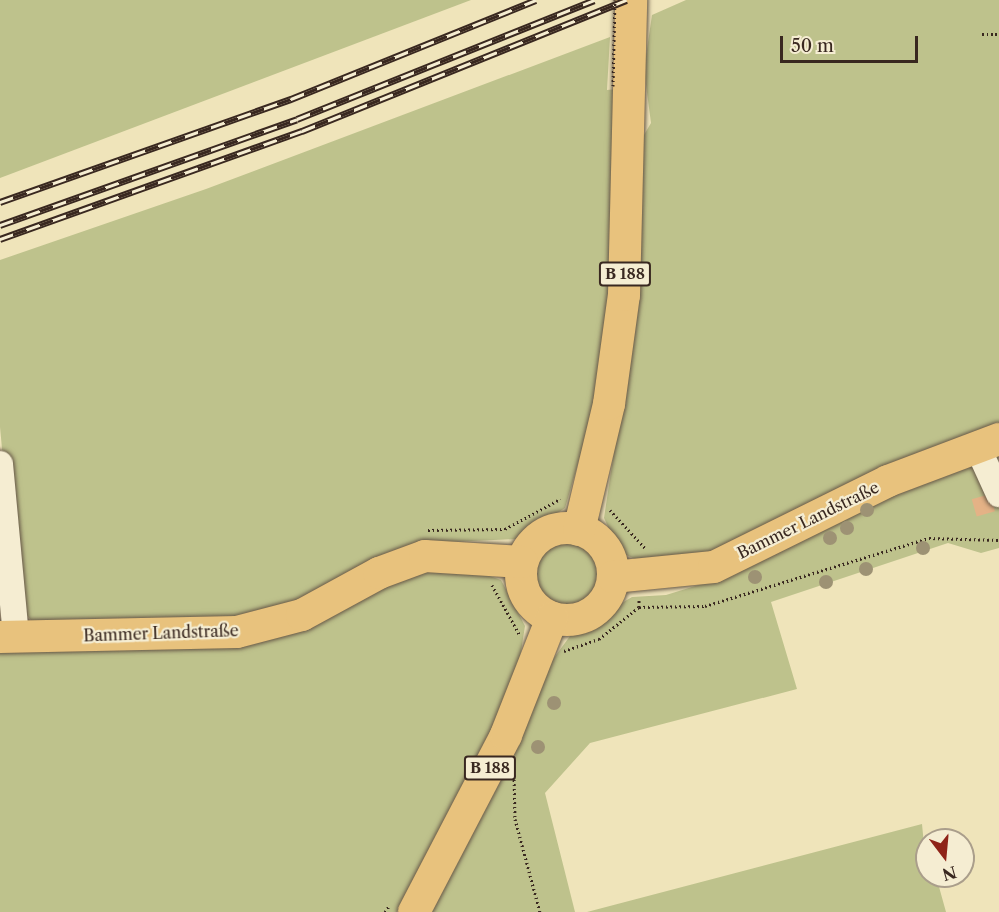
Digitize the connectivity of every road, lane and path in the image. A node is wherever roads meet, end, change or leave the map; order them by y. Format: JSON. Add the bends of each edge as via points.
{"nodes":[{"id":1,"x":615,"y":0,"type":"edge"},
{"id":2,"x":631,"y":0,"type":"edge"},
{"id":3,"x":982,"y":34,"type":"dead end"},
{"id":4,"x":999,"y":34,"type":"edge"},
{"id":5,"x":621,"y":82,"type":"junction"},
{"id":6,"x":988,"y":443,"type":"edge"},
{"id":7,"x":0,"y":464,"type":"edge"},
{"id":8,"x":999,"y":494,"type":"edge"},
{"id":9,"x":571,"y":500,"type":"dead end"},
{"id":10,"x":603,"y":507,"type":"dead end"},
{"id":11,"x":579,"y":530,"type":"junction"},
{"id":12,"x":424,"y":531,"type":"dead end"},
{"id":13,"x":999,"y":540,"type":"edge"},
{"id":14,"x":643,"y":548,"type":"dead end"},
{"id":15,"x":522,"y":562,"type":"junction"},
{"id":16,"x":613,"y":577,"type":"junction"},
{"id":17,"x":491,"y":579,"type":"dead end"},
{"id":18,"x":552,"y":618,"type":"junction"},
{"id":19,"x":8,"y":637,"type":"edge"},
{"id":20,"x":526,"y":638,"type":"dead end"},
{"id":21,"x":561,"y":661,"type":"dead end"},
{"id":22,"x":515,"y":769,"type":"dead end"},
{"id":23,"x":414,"y":912,"type":"edge"},
{"id":24,"x":540,"y":912,"type":"edge"}],
"edges":[{"from":1,"to":5,"type":"path","bridge":true},
{"from":2,"to":5,"type":"main road","number":"B 188"},
{"from":3,"to":4,"type":"path"},
{"from":5,"to":11,"type":"main road","number":"B 188","via":[[624,295],[609,404]]},
{"from":6,"to":8,"type":"lane"},
{"from":6,"to":16,"type":"main road","name":"Bammer Landstraße","via":[[879,485],[714,567]]},
{"from":7,"to":19,"type":"lane"},
{"from":9,"to":12,"type":"path","via":[[540,506],[504,529]]},
{"from":10,"to":14,"type":"path","via":[[617,514]]},
{"from":11,"to":15,"type":"main road","via":[[544,534]]},
{"from":11,"to":16,"type":"main road","via":[[604,548]]},
{"from":13,"to":21,"type":"path","via":[[929,538],[705,606],[639,607],[599,639],[565,652]]},
{"from":15,"to":18,"type":"main road","via":[[526,596]]},
{"from":15,"to":19,"type":"main road","name":"Bammer Landstraße","via":[[425,556],[379,573],[302,615],[237,632]]},
{"from":16,"to":18,"type":"main road","via":[[599,607],[569,620]]},
{"from":17,"to":20,"type":"path","via":[[508,621]]},
{"from":18,"to":23,"type":"main road","number":"B 188","via":[[506,735]]},
{"from":22,"to":24,"type":"path","via":[[515,819]]}]}
